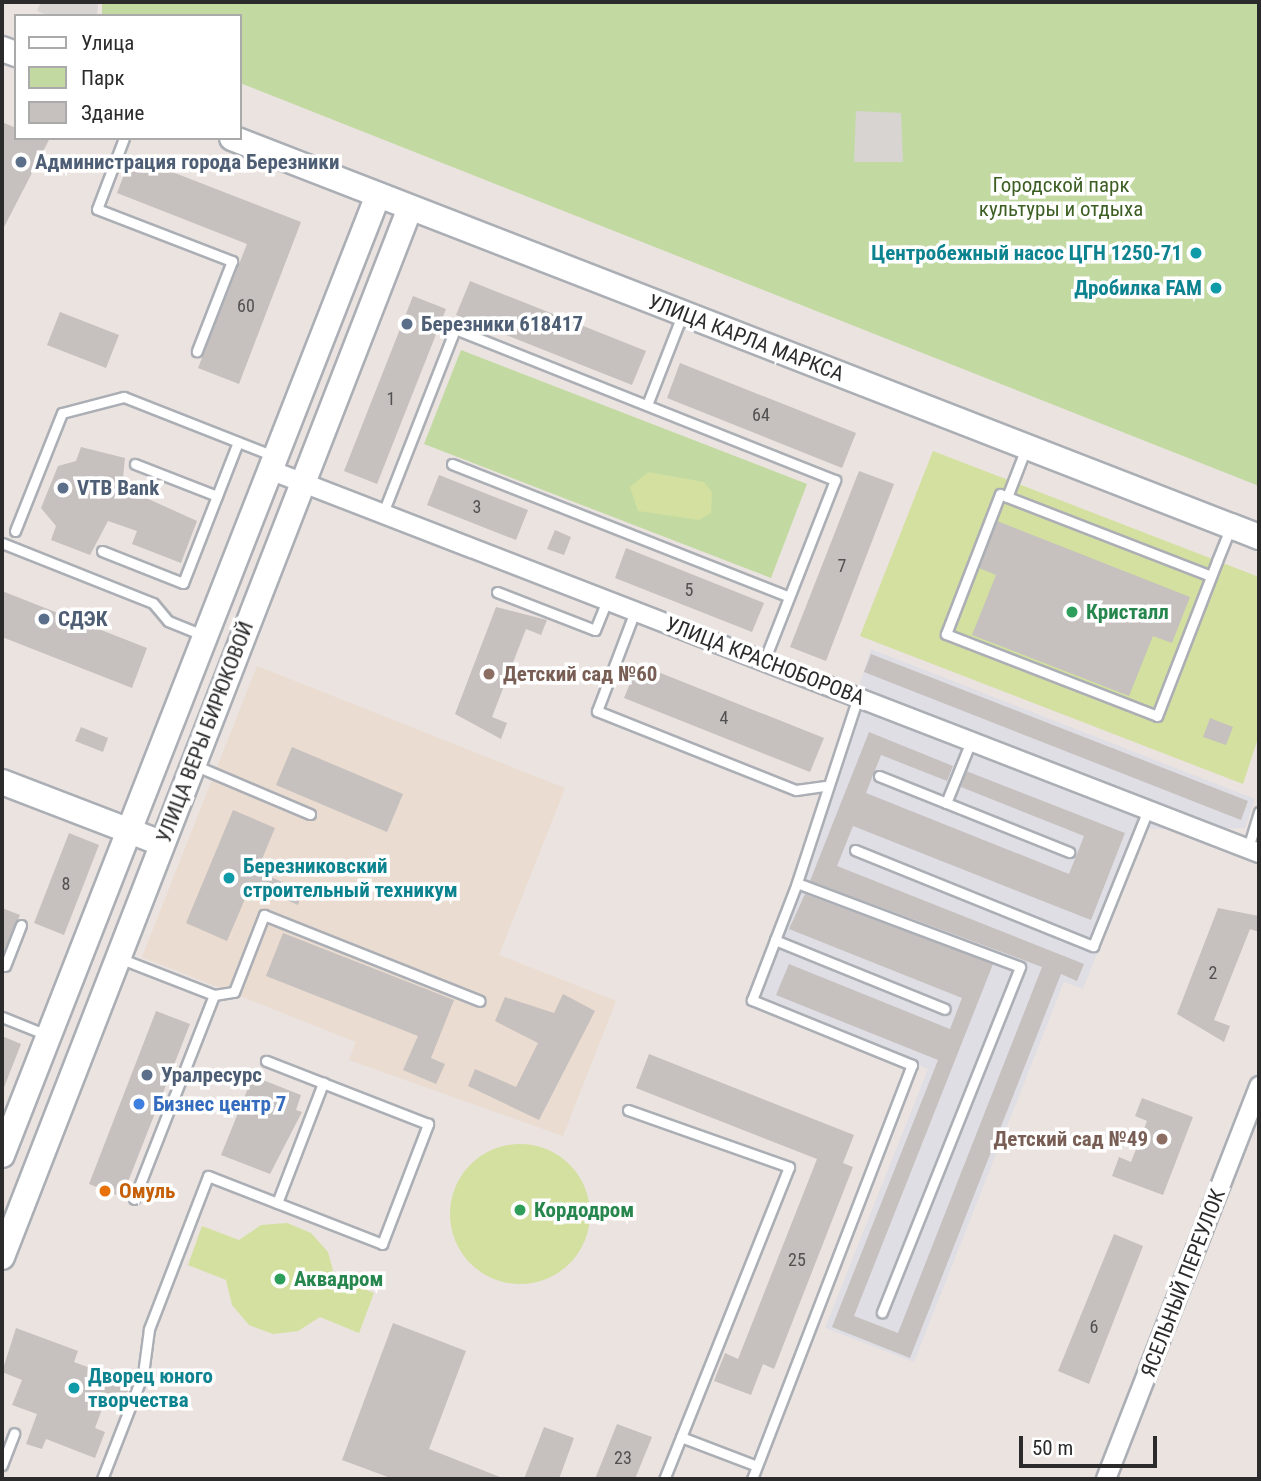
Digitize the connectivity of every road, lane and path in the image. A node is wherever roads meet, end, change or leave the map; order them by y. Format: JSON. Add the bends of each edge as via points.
{"nodes":[{"id":1,"x":123,"y":140,"type":"edge"},
{"id":2,"x":237,"y":140,"type":"edge"},
{"id":3,"x":378,"y":195,"type":"junction"},
{"id":4,"x":410,"y":208,"type":"junction"},
{"id":5,"x":683,"y":313,"type":"junction"},
{"id":6,"x":197,"y":351,"type":"dead end"},
{"id":7,"x":647,"y":405,"type":"junction"},
{"id":8,"x":238,"y":442,"type":"junction"},
{"id":9,"x":1026,"y":447,"type":"junction"},
{"id":10,"x":273,"y":463,"type":"junction"},
{"id":11,"x":135,"y":464,"type":"dead end"},
{"id":12,"x":452,"y":464,"type":"dead end"},
{"id":13,"x":303,"y":482,"type":"junction"},
{"id":14,"x":217,"y":496,"type":"junction"},
{"id":15,"x":1007,"y":497,"type":"junction"},
{"id":16,"x":383,"y":513,"type":"junction"},
{"id":17,"x":1230,"y":526,"type":"junction"},
{"id":18,"x":15,"y":531,"type":"dead end"},
{"id":19,"x":1259,"y":537,"type":"edge"},
{"id":20,"x":2,"y":543,"type":"edge"},
{"id":21,"x":102,"y":551,"type":"dead end"},
{"id":22,"x":1211,"y":576,"type":"junction"},
{"id":23,"x":497,"y":592,"type":"dead end"},
{"id":24,"x":789,"y":597,"type":"junction"},
{"id":25,"x":607,"y":600,"type":"junction"},
{"id":26,"x":635,"y":611,"type":"junction"},
{"id":27,"x":205,"y":635,"type":"junction"},
{"id":28,"x":764,"y":661,"type":"junction"},
{"id":29,"x":858,"y":697,"type":"junction"},
{"id":30,"x":971,"y":741,"type":"junction"},
{"id":31,"x":192,"y":764,"type":"junction"},
{"id":32,"x":879,"y":776,"type":"dead end"},
{"id":33,"x":2,"y":782,"type":"edge"},
{"id":34,"x":824,"y":786,"type":"junction"},
{"id":35,"x":946,"y":803,"type":"junction"},
{"id":36,"x":1148,"y":810,"type":"junction"},
{"id":37,"x":1259,"y":812,"type":"edge"},
{"id":38,"x":310,"y":814,"type":"dead end"},
{"id":39,"x":128,"y":831,"type":"junction"},
{"id":40,"x":162,"y":843,"type":"junction"},
{"id":41,"x":855,"y":850,"type":"dead end"},
{"id":42,"x":1253,"y":850,"type":"edge"},
{"id":43,"x":1069,"y":852,"type":"dead end"},
{"id":44,"x":797,"y":883,"type":"junction"},
{"id":45,"x":21,"y":925,"type":"dead end"},
{"id":46,"x":775,"y":940,"type":"junction"},
{"id":47,"x":117,"y":957,"type":"junction"},
{"id":48,"x":3,"y":968,"type":"edge"},
{"id":49,"x":214,"y":995,"type":"junction"},
{"id":50,"x":481,"y":1001,"type":"dead end"},
{"id":51,"x":945,"y":1009,"type":"dead end"},
{"id":52,"x":2,"y":1017,"type":"edge"},
{"id":53,"x":46,"y":1041,"type":"junction"},
{"id":54,"x":77,"y":1059,"type":"junction"},
{"id":55,"x":266,"y":1061,"type":"dead end"},
{"id":56,"x":323,"y":1083,"type":"junction"},
{"id":57,"x":1259,"y":1086,"type":"edge"},
{"id":58,"x":628,"y":1110,"type":"dead end"},
{"id":59,"x":2,"y":1155,"type":"edge"},
{"id":60,"x":134,"y":1199,"type":"dead end"},
{"id":61,"x":276,"y":1203,"type":"junction"},
{"id":62,"x":2,"y":1257,"type":"edge"},
{"id":63,"x":882,"y":1312,"type":"dead end"},
{"id":64,"x":14,"y":1433,"type":"dead end"},
{"id":65,"x":681,"y":1437,"type":"junction"},
{"id":66,"x":2,"y":1465,"type":"edge"},
{"id":67,"x":757,"y":1466,"type":"junction"},
{"id":68,"x":102,"y":1479,"type":"edge"},
{"id":69,"x":663,"y":1479,"type":"edge"},
{"id":70,"x":752,"y":1479,"type":"edge"},
{"id":71,"x":1106,"y":1479,"type":"edge"}],
"edges":[{"from":1,"to":6,"type":"lane","via":[[97,209],[232,261]]},
{"from":2,"to":3,"type":"street","name":"УЛИЦА КАРЛА МАРКСА"},
{"from":3,"to":4,"type":"street","name":"УЛИЦА КАРЛА МАРКСА"},
{"from":3,"to":10,"type":"street","name":"УЛИЦА ВЕРЫ БИРЮКОВОЙ"},
{"from":4,"to":5,"type":"street","name":"УЛИЦА КАРЛА МАРКСА"},
{"from":4,"to":13,"type":"street","name":"УЛИЦА ВЕРЫ БИРЮКОВОЙ"},
{"from":5,"to":7,"type":"lane"},
{"from":5,"to":9,"type":"street","name":"УЛИЦА КАРЛА МАРКСА"},
{"from":7,"to":16,"type":"lane","via":[[455,329]]},
{"from":7,"to":24,"type":"lane","via":[[835,480]]},
{"from":8,"to":10,"type":"lane"},
{"from":8,"to":14,"type":"lane"},
{"from":8,"to":18,"type":"lane","via":[[124,397],[62,413]]},
{"from":9,"to":15,"type":"lane"},
{"from":9,"to":17,"type":"street","name":"УЛИЦА КАРЛА МАРКСА"},
{"from":10,"to":13,"type":"street","name":"УЛИЦА КРАСНОБОРОВА"},
{"from":10,"to":27,"type":"street","name":"УЛИЦА ВЕРЫ БИРЮКОВОЙ"},
{"from":11,"to":14,"type":"lane"},
{"from":12,"to":24,"type":"lane"},
{"from":13,"to":16,"type":"street","name":"УЛИЦА КРАСНОБОРОВА"},
{"from":13,"to":31,"type":"street","name":"УЛИЦА ВЕРЫ БИРЮКОВОЙ"},
{"from":14,"to":21,"type":"lane","via":[[183,583]]},
{"from":15,"to":22,"type":"lane"},
{"from":15,"to":22,"type":"lane","via":[[1000,494],[946,634],[1157,716]]},
{"from":16,"to":25,"type":"street","name":"УЛИЦА КРАСНОБОРОВА"},
{"from":17,"to":19,"type":"street","name":"УЛИЦА КАРЛА МАРКСА"},
{"from":17,"to":22,"type":"lane"},
{"from":20,"to":27,"type":"lane","via":[[153,603],[168,621]]},
{"from":23,"to":25,"type":"lane","via":[[595,630]]},
{"from":24,"to":28,"type":"lane"},
{"from":25,"to":26,"type":"street","name":"УЛИЦА КРАСНОБОРОВА"},
{"from":26,"to":28,"type":"street","name":"УЛИЦА КРАСНОБОРОВА"},
{"from":26,"to":34,"type":"lane","via":[[597,711],[796,790]]},
{"from":27,"to":39,"type":"street","name":"УЛИЦА ВЕРЫ БИРЮКОВОЙ"},
{"from":28,"to":29,"type":"street","name":"УЛИЦА КРАСНОБОРОВА"},
{"from":29,"to":30,"type":"street","name":"УЛИЦА КРАСНОБОРОВА"},
{"from":29,"to":34,"type":"lane"},
{"from":30,"to":35,"type":"lane"},
{"from":30,"to":36,"type":"street","name":"УЛИЦА КРАСНОБОРОВА"},
{"from":31,"to":38,"type":"lane"},
{"from":31,"to":40,"type":"street","name":"УЛИЦА ВЕРЫ БИРЮКОВОЙ"},
{"from":32,"to":35,"type":"lane"},
{"from":33,"to":39,"type":"street"},
{"from":34,"to":44,"type":"lane"},
{"from":35,"to":43,"type":"lane"},
{"from":36,"to":41,"type":"lane","via":[[1093,946]]},
{"from":36,"to":42,"type":"street","name":"УЛИЦА КРАСНОБОРОВА"},
{"from":37,"to":42,"type":"lane"},
{"from":39,"to":40,"type":"street"},
{"from":39,"to":53,"type":"street","name":"УЛИЦА ВЕРЫ БИРЮКОВОЙ"},
{"from":40,"to":47,"type":"street","name":"УЛИЦА ВЕРЫ БИРЮКОВОЙ"},
{"from":44,"to":46,"type":"lane"},
{"from":44,"to":63,"type":"lane","via":[[1020,967]]},
{"from":45,"to":48,"type":"lane"},
{"from":46,"to":51,"type":"lane"},
{"from":46,"to":67,"type":"lane","via":[[752,1000],[912,1065]]},
{"from":47,"to":49,"type":"lane"},
{"from":47,"to":54,"type":"street","name":"УЛИЦА ВЕРЫ БИРЮКОВОЙ"},
{"from":49,"to":50,"type":"lane","via":[[234,992],[264,915]]},
{"from":49,"to":60,"type":"lane"},
{"from":52,"to":53,"type":"lane"},
{"from":53,"to":54,"type":"street"},
{"from":53,"to":59,"type":"street","name":"УЛИЦА ВЕРЫ БИРЮКОВОЙ"},
{"from":54,"to":62,"type":"street","name":"УЛИЦА ВЕРЫ БИРЮКОВОЙ"},
{"from":55,"to":56,"type":"lane"},
{"from":56,"to":61,"type":"lane"},
{"from":56,"to":61,"type":"lane","via":[[428,1124],[382,1244]]},
{"from":57,"to":71,"type":"street","name":"ЯСЕЛЬНЫЙ ПЕРЕУЛОК"},
{"from":58,"to":65,"type":"lane","via":[[789,1167]]},
{"from":61,"to":68,"type":"lane","via":[[208,1176],[149,1329],[143,1374]]},
{"from":64,"to":66,"type":"lane"},
{"from":65,"to":67,"type":"lane"},
{"from":65,"to":69,"type":"lane"},
{"from":67,"to":70,"type":"lane"}]}
